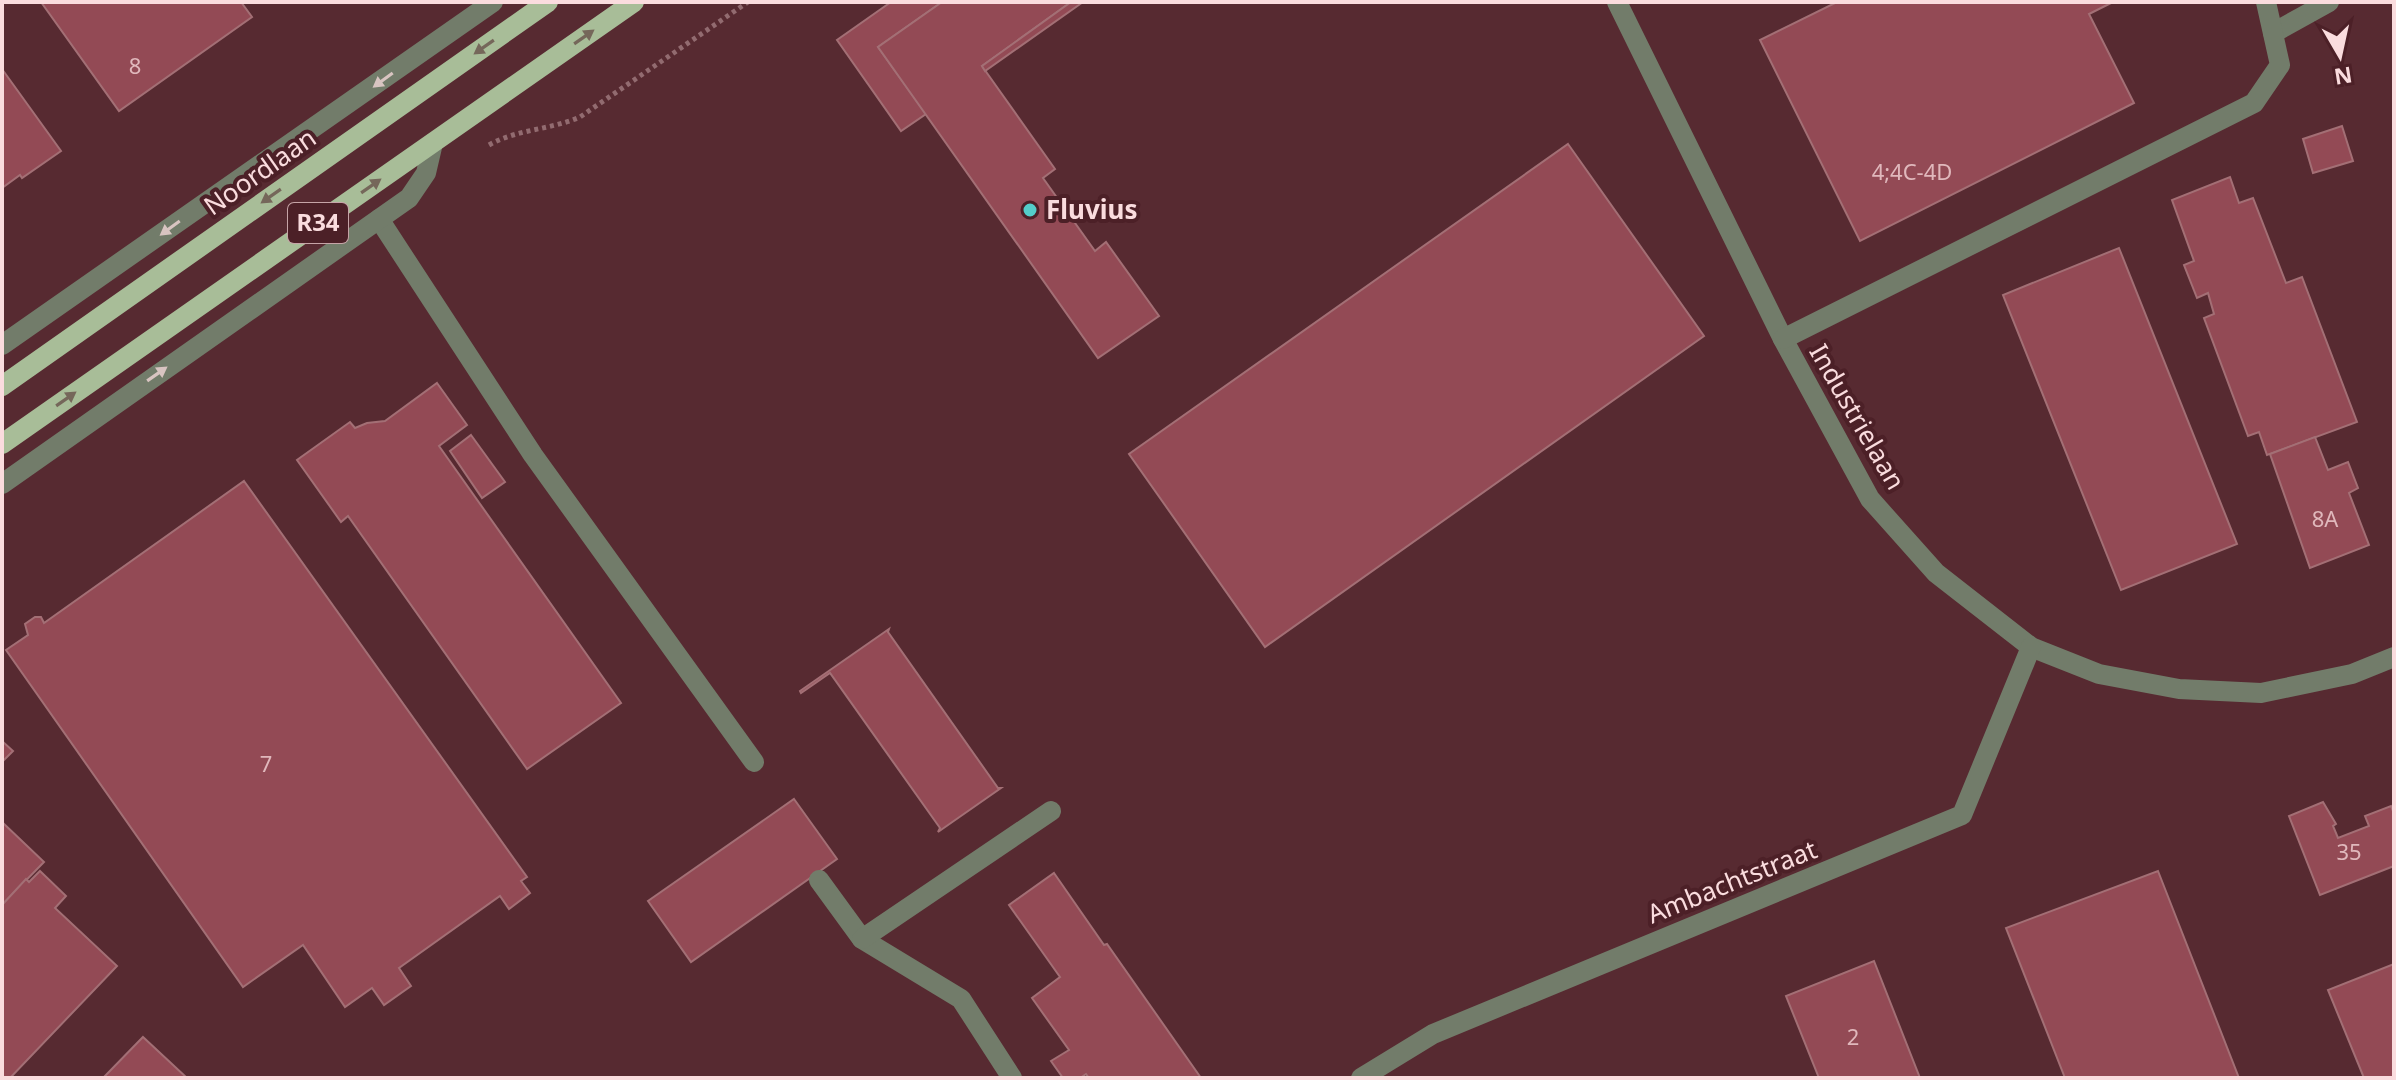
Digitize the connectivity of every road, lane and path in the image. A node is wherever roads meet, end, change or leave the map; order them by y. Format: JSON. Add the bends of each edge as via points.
{"nodes":[{"id":1,"x":493,"y":2,"type":"edge"},
{"id":2,"x":548,"y":2,"type":"edge"},
{"id":3,"x":634,"y":2,"type":"edge"},
{"id":4,"x":748,"y":2,"type":"edge"},
{"id":5,"x":1617,"y":2,"type":"edge"},
{"id":6,"x":2266,"y":2,"type":"edge"},
{"id":7,"x":2329,"y":2,"type":"edge"},
{"id":8,"x":2273,"y":33,"type":"junction"},
{"id":9,"x":433,"y":143,"type":"junction"},
{"id":10,"x":484,"y":148,"type":"dead end"},
{"id":11,"x":379,"y":219,"type":"junction"},
{"id":12,"x":1783,"y":339,"type":"junction"},
{"id":13,"x":2,"y":345,"type":"edge"},
{"id":14,"x":2,"y":386,"type":"edge"},
{"id":15,"x":2,"y":444,"type":"edge"},
{"id":16,"x":2,"y":484,"type":"edge"},
{"id":17,"x":2031,"y":647,"type":"junction"},
{"id":18,"x":2394,"y":657,"type":"edge"},
{"id":19,"x":754,"y":762,"type":"dead end"},
{"id":20,"x":1051,"y":811,"type":"dead end"},
{"id":21,"x":819,"y":880,"type":"dead end"},
{"id":22,"x":862,"y":939,"type":"junction"},
{"id":23,"x":1012,"y":1078,"type":"edge"},
{"id":24,"x":1361,"y":1078,"type":"edge"}],
"edges":[{"from":1,"to":13,"type":"street","name":"Noordlaan","one_way":true},
{"from":2,"to":14,"type":"main road","name":"Noordlaan","number":"R34","one_way":true},
{"from":9,"to":3,"type":"main road","number":"R34","one_way":true},
{"from":4,"to":10,"type":"path","via":[[580,117],[517,132]]},
{"from":5,"to":12,"type":"street","name":"Industrielaan"},
{"from":6,"to":8,"type":"street"},
{"from":7,"to":8,"type":"street"},
{"from":8,"to":12,"type":"street","via":[[2280,65],[2254,103]]},
{"from":9,"to":11,"type":"street","via":[[426,173],[409,198]]},
{"from":15,"to":9,"type":"main road","number":"R34","one_way":true},
{"from":16,"to":11,"type":"street","one_way":true},
{"from":11,"to":19,"type":"street","via":[[533,455]]},
{"from":12,"to":17,"type":"street","name":"Industrielaan","via":[[1870,499],[1936,573]]},
{"from":17,"to":18,"type":"street","name":"Industrielaan","via":[[2099,674],[2179,689],[2261,693],[2352,674]]},
{"from":17,"to":24,"type":"street","name":"Ambachtstraat","via":[[1962,815],[1433,1034]]},
{"from":20,"to":22,"type":"street"},
{"from":21,"to":22,"type":"street"},
{"from":22,"to":23,"type":"street","via":[[961,999]]}]}
